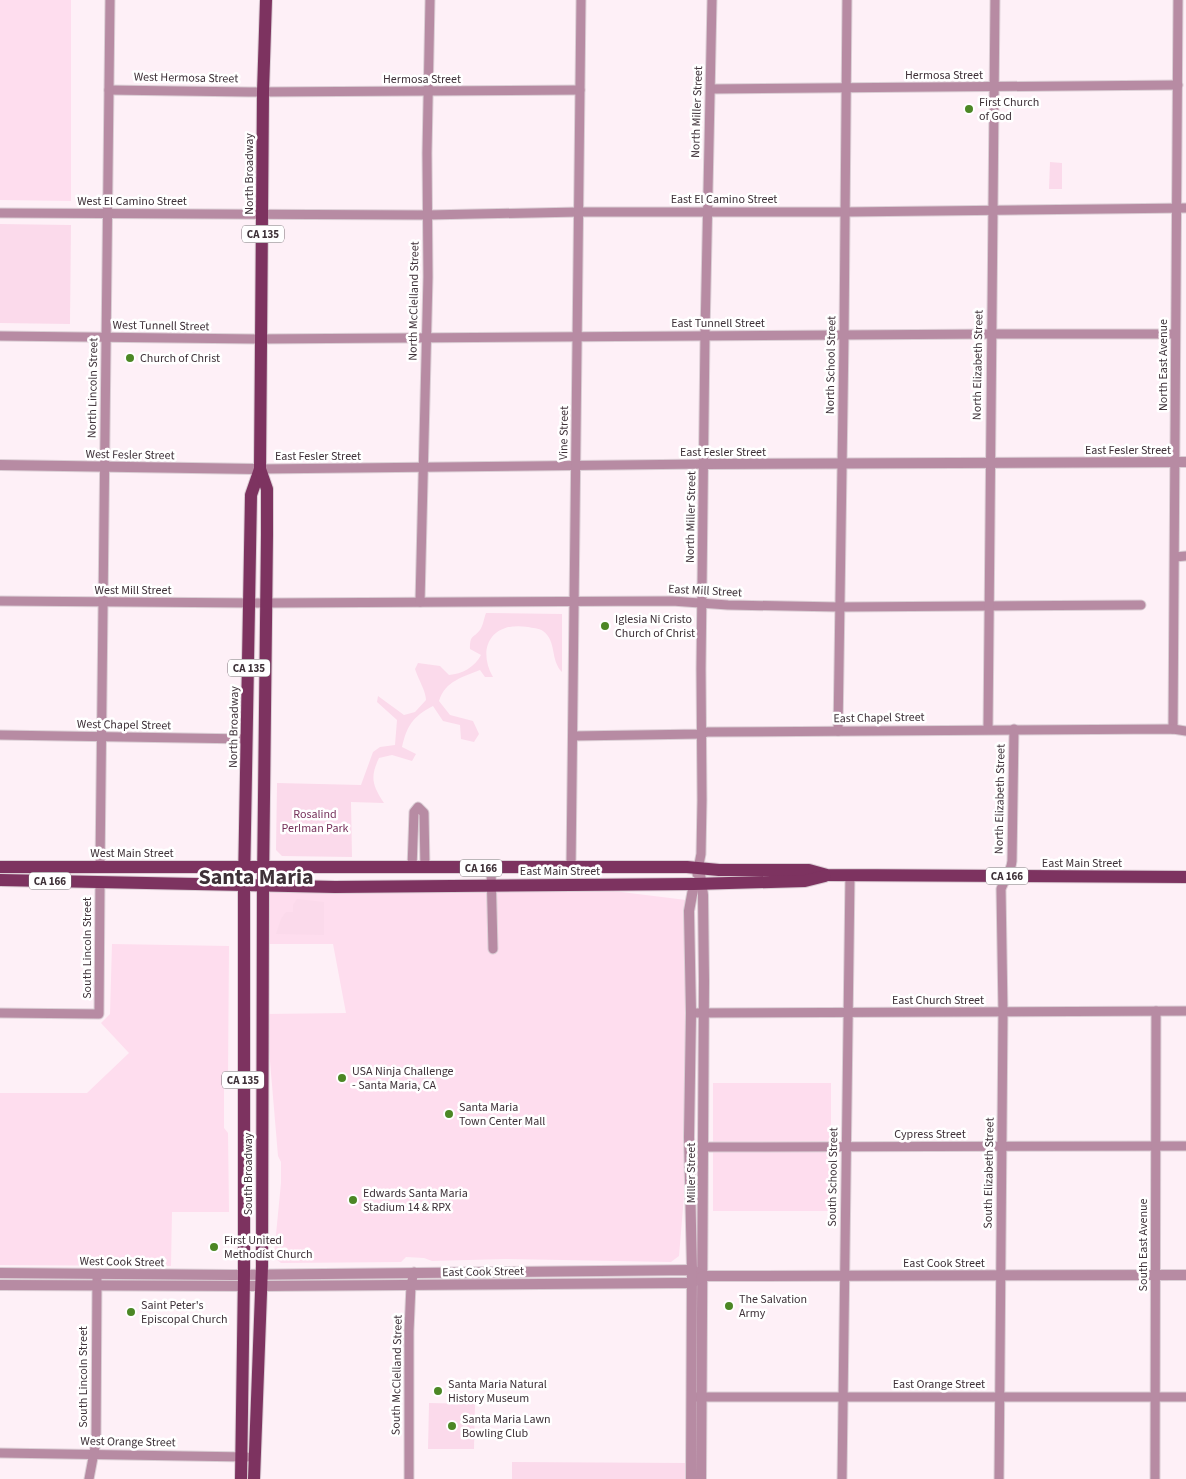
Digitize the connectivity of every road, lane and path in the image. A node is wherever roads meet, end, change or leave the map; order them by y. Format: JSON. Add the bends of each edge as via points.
{"nodes":[{"id":1,"x":110,"y":0,"type":"edge"},
{"id":2,"x":266,"y":0,"type":"edge"},
{"id":3,"x":430,"y":0,"type":"edge"},
{"id":4,"x":581,"y":0,"type":"edge"},
{"id":5,"x":712,"y":0,"type":"edge"},
{"id":6,"x":847,"y":0,"type":"edge"},
{"id":7,"x":995,"y":0,"type":"edge"},
{"id":8,"x":1178,"y":0,"type":"edge"},
{"id":9,"x":1178,"y":85,"type":"junction"},
{"id":10,"x":993,"y":87,"type":"junction"},
{"id":11,"x":848,"y":88,"type":"junction"},
{"id":12,"x":710,"y":89,"type":"junction"},
{"id":13,"x":109,"y":90,"type":"junction"},
{"id":14,"x":580,"y":90,"type":"junction"},
{"id":15,"x":428,"y":91,"type":"junction"},
{"id":16,"x":263,"y":92,"type":"junction"},
{"id":17,"x":1181,"y":208,"type":"edge"},
{"id":18,"x":992,"y":210,"type":"junction"},
{"id":19,"x":707,"y":211,"type":"junction"},
{"id":20,"x":579,"y":212,"type":"junction"},
{"id":21,"x":845,"y":212,"type":"junction"},
{"id":22,"x":0,"y":213,"type":"edge"},
{"id":23,"x":107,"y":214,"type":"junction"},
{"id":24,"x":263,"y":215,"type":"junction"},
{"id":25,"x":427,"y":215,"type":"junction"},
{"id":26,"x":991,"y":334,"type":"junction"},
{"id":27,"x":1175,"y":334,"type":"junction"},
{"id":28,"x":705,"y":335,"type":"junction"},
{"id":29,"x":0,"y":336,"type":"edge"},
{"id":30,"x":844,"y":336,"type":"junction"},
{"id":31,"x":106,"y":338,"type":"junction"},
{"id":32,"x":426,"y":338,"type":"junction"},
{"id":33,"x":577,"y":338,"type":"junction"},
{"id":34,"x":262,"y":339,"type":"junction"},
{"id":35,"x":1181,"y":462,"type":"edge"},
{"id":36,"x":990,"y":463,"type":"junction"},
{"id":37,"x":705,"y":464,"type":"junction"},
{"id":38,"x":842,"y":464,"type":"junction"},
{"id":39,"x":0,"y":465,"type":"edge"},
{"id":40,"x":576,"y":466,"type":"junction"},
{"id":41,"x":104,"y":467,"type":"junction"},
{"id":42,"x":423,"y":468,"type":"junction"},
{"id":43,"x":260,"y":469,"type":"junction"},
{"id":44,"x":1186,"y":556,"type":"edge"},
{"id":45,"x":1175,"y":557,"type":"junction"},
{"id":46,"x":574,"y":600,"type":"junction"},
{"id":47,"x":0,"y":601,"type":"edge"},
{"id":48,"x":420,"y":602,"type":"junction"},
{"id":49,"x":103,"y":603,"type":"junction"},
{"id":50,"x":250,"y":603,"type":"junction"},
{"id":51,"x":266,"y":603,"type":"junction"},
{"id":52,"x":702,"y":603,"type":"junction"},
{"id":53,"x":1141,"y":604,"type":"dead end"},
{"id":54,"x":990,"y":605,"type":"junction"},
{"id":55,"x":839,"y":607,"type":"junction"},
{"id":56,"x":988,"y":729,"type":"junction"},
{"id":57,"x":1014,"y":729,"type":"junction"},
{"id":58,"x":1173,"y":729,"type":"junction"},
{"id":59,"x":838,"y":731,"type":"junction"},
{"id":60,"x":1186,"y":731,"type":"edge"},
{"id":61,"x":701,"y":734,"type":"junction"},
{"id":62,"x":0,"y":735,"type":"edge"},
{"id":63,"x":573,"y":736,"type":"junction"},
{"id":64,"x":101,"y":738,"type":"junction"},
{"id":65,"x":247,"y":738,"type":"junction"},
{"id":66,"x":0,"y":867,"type":"edge"},
{"id":67,"x":100,"y":867,"type":"junction"},
{"id":68,"x":179,"y":867,"type":"junction"},
{"id":69,"x":571,"y":867,"type":"junction"},
{"id":70,"x":699,"y":867,"type":"junction"},
{"id":71,"x":245,"y":868,"type":"junction"},
{"id":72,"x":263,"y":868,"type":"junction"},
{"id":73,"x":418,"y":868,"type":"junction"},
{"id":74,"x":491,"y":868,"type":"junction"},
{"id":75,"x":1009,"y":873,"type":"junction"},
{"id":76,"x":827,"y":875,"type":"junction"},
{"id":77,"x":850,"y":875,"type":"junction"},
{"id":78,"x":1186,"y":877,"type":"edge"},
{"id":79,"x":0,"y":880,"type":"edge"},
{"id":80,"x":26,"y":880,"type":"junction"},
{"id":81,"x":100,"y":883,"type":"junction"},
{"id":82,"x":698,"y":883,"type":"junction"},
{"id":83,"x":244,"y":884,"type":"junction"},
{"id":84,"x":263,"y":885,"type":"junction"},
{"id":85,"x":492,"y":885,"type":"junction"},
{"id":86,"x":493,"y":949,"type":"dead end"},
{"id":87,"x":847,"y":1012,"type":"junction"},
{"id":88,"x":1003,"y":1012,"type":"junction"},
{"id":89,"x":1156,"y":1012,"type":"junction"},
{"id":90,"x":1186,"y":1012,"type":"edge"},
{"id":91,"x":0,"y":1013,"type":"edge"},
{"id":92,"x":691,"y":1013,"type":"junction"},
{"id":93,"x":704,"y":1013,"type":"junction"},
{"id":94,"x":1002,"y":1146,"type":"junction"},
{"id":95,"x":1156,"y":1146,"type":"junction"},
{"id":96,"x":1186,"y":1146,"type":"edge"},
{"id":97,"x":704,"y":1147,"type":"junction"},
{"id":98,"x":846,"y":1147,"type":"junction"},
{"id":99,"x":692,"y":1270,"type":"junction"},
{"id":100,"x":556,"y":1271,"type":"junction"},
{"id":101,"x":414,"y":1272,"type":"junction"},
{"id":102,"x":0,"y":1274,"type":"edge"},
{"id":103,"x":97,"y":1274,"type":"junction"},
{"id":104,"x":1186,"y":1274,"type":"edge"},
{"id":105,"x":1001,"y":1275,"type":"junction"},
{"id":106,"x":1156,"y":1275,"type":"junction"},
{"id":107,"x":703,"y":1276,"type":"junction"},
{"id":108,"x":844,"y":1276,"type":"junction"},
{"id":109,"x":244,"y":1280,"type":"junction"},
{"id":110,"x":261,"y":1280,"type":"junction"},
{"id":111,"x":692,"y":1283,"type":"junction"},
{"id":112,"x":556,"y":1284,"type":"junction"},
{"id":113,"x":0,"y":1285,"type":"edge"},
{"id":114,"x":411,"y":1285,"type":"junction"},
{"id":115,"x":96,"y":1286,"type":"junction"},
{"id":116,"x":696,"y":1397,"type":"junction"},
{"id":117,"x":843,"y":1397,"type":"junction"},
{"id":118,"x":1000,"y":1397,"type":"junction"},
{"id":119,"x":1155,"y":1397,"type":"junction"},
{"id":120,"x":1186,"y":1397,"type":"edge"},
{"id":121,"x":0,"y":1453,"type":"edge"},
{"id":122,"x":94,"y":1454,"type":"junction"},
{"id":123,"x":241,"y":1457,"type":"junction"},
{"id":124,"x":255,"y":1457,"type":"junction"},
{"id":125,"x":89,"y":1479,"type":"edge"},
{"id":126,"x":241,"y":1479,"type":"edge"},
{"id":127,"x":254,"y":1479,"type":"edge"},
{"id":128,"x":409,"y":1479,"type":"edge"},
{"id":129,"x":691,"y":1479,"type":"edge"},
{"id":130,"x":701,"y":1479,"type":"edge"},
{"id":131,"x":842,"y":1479,"type":"edge"},
{"id":132,"x":999,"y":1479,"type":"edge"},
{"id":133,"x":1155,"y":1479,"type":"edge"}],
"edges":[{"from":1,"to":13,"type":"street","name":"North Lincoln Street"},
{"from":2,"to":16,"type":"main road","name":"North Broadway","number":"CA 135"},
{"from":3,"to":15,"type":"street","name":"North McClelland Street"},
{"from":4,"to":14,"type":"street","name":"Vine Street"},
{"from":5,"to":12,"type":"street","name":"North Miller Street"},
{"from":6,"to":11,"type":"street","name":"North School Street"},
{"from":7,"to":10,"type":"street","name":"North Elizabeth Street"},
{"from":8,"to":9,"type":"street","name":"North East Avenue"},
{"from":9,"to":10,"type":"street","name":"Hermosa Street"},
{"from":9,"to":17,"type":"street","name":"North East Avenue"},
{"from":10,"to":11,"type":"street","name":"Hermosa Street"},
{"from":10,"to":18,"type":"street","name":"North Elizabeth Street"},
{"from":11,"to":12,"type":"street","name":"Hermosa Street"},
{"from":11,"to":21,"type":"street","name":"North School Street"},
{"from":12,"to":19,"type":"street","name":"North Miller Street"},
{"from":13,"to":16,"type":"street","name":"West Hermosa Street"},
{"from":13,"to":23,"type":"street","name":"North Lincoln Street"},
{"from":14,"to":15,"type":"street","name":"Hermosa Street"},
{"from":14,"to":20,"type":"street","name":"Vine Street"},
{"from":15,"to":16,"type":"street","name":"Hermosa Street"},
{"from":15,"to":25,"type":"street","name":"North McClelland Street"},
{"from":16,"to":24,"type":"main road","name":"North Broadway","number":"CA 135"},
{"from":17,"to":18,"type":"street","name":"East El Camino Street"},
{"from":17,"to":27,"type":"street","name":"North East Avenue"},
{"from":18,"to":21,"type":"street","name":"East El Camino Street"},
{"from":18,"to":26,"type":"street","name":"North Elizabeth Street"},
{"from":19,"to":20,"type":"street","name":"East El Camino Street"},
{"from":19,"to":21,"type":"street","name":"East El Camino Street"},
{"from":19,"to":28,"type":"street","name":"North Miller Street"},
{"from":20,"to":25,"type":"street","name":"East El Camino Street"},
{"from":20,"to":33,"type":"street","name":"Vine Street"},
{"from":21,"to":30,"type":"street","name":"North School Street"},
{"from":22,"to":23,"type":"street","name":"West El Camino Street"},
{"from":23,"to":24,"type":"street","name":"West El Camino Street"},
{"from":23,"to":31,"type":"street","name":"North Lincoln Street"},
{"from":24,"to":25,"type":"street","name":"East El Camino Street"},
{"from":24,"to":34,"type":"main road","name":"North Broadway","number":"CA 135"},
{"from":25,"to":32,"type":"street","name":"North McClelland Street"},
{"from":26,"to":27,"type":"street","name":"East Tunnell Street"},
{"from":26,"to":30,"type":"street","name":"East Tunnell Street"},
{"from":26,"to":36,"type":"street","name":"North Elizabeth Street"},
{"from":27,"to":35,"type":"street","name":"North East Avenue"},
{"from":28,"to":30,"type":"street","name":"East Tunnell Street"},
{"from":28,"to":33,"type":"street","name":"East Tunnell Street"},
{"from":28,"to":37,"type":"street","name":"North Miller Street"},
{"from":29,"to":31,"type":"street","name":"West Tunnell Street"},
{"from":30,"to":38,"type":"street","name":"North School Street"},
{"from":31,"to":34,"type":"street","name":"West Tunnell Street"},
{"from":31,"to":41,"type":"street","name":"North Lincoln Street"},
{"from":32,"to":33,"type":"street","name":"East Tunnell Street"},
{"from":32,"to":34,"type":"street","name":"East Tunnell Street"},
{"from":32,"to":42,"type":"street","name":"North McClelland Street"},
{"from":33,"to":40,"type":"street","name":"Vine Street"},
{"from":34,"to":43,"type":"main road","name":"North Broadway","number":"CA 135"},
{"from":35,"to":36,"type":"street","name":"East Fesler Street"},
{"from":35,"to":45,"type":"street","name":"North East Avenue"},
{"from":36,"to":38,"type":"street","name":"East Fesler Street"},
{"from":36,"to":54,"type":"street","name":"North Elizabeth Street"},
{"from":37,"to":38,"type":"street","name":"East Fesler Street"},
{"from":37,"to":40,"type":"street","name":"East Fesler Street"},
{"from":37,"to":52,"type":"street","name":"North Miller Street"},
{"from":38,"to":55,"type":"street","name":"North School Street"},
{"from":39,"to":41,"type":"street","name":"West Fesler Street"},
{"from":40,"to":42,"type":"street","name":"East Fesler Street"},
{"from":40,"to":46,"type":"street","name":"Vine Street"},
{"from":41,"to":43,"type":"street","name":"West Fesler Street"},
{"from":41,"to":49,"type":"street","name":"North Lincoln Street"},
{"from":42,"to":43,"type":"street","name":"East Fesler Street"},
{"from":42,"to":48,"type":"street","name":"North McClelland Street"},
{"from":43,"to":50,"type":"main road","name":"North Broadway","number":"CA 135","via":[[251,494]]},
{"from":43,"to":51,"type":"main road","name":"North Broadway","number":"CA 135","via":[[267,489]]},
{"from":44,"to":45,"type":"street"},
{"from":45,"to":58,"type":"street","name":"North East Avenue"},
{"from":46,"to":48,"type":"street","name":"East Mill Street"},
{"from":46,"to":52,"type":"street","name":"East Mill Street"},
{"from":46,"to":63,"type":"street","name":"Vine Street"},
{"from":47,"to":49,"type":"street","name":"West Mill Street"},
{"from":48,"to":51,"type":"street","name":"East Mill Street"},
{"from":49,"to":50,"type":"street","name":"West Mill Street"},
{"from":49,"to":64,"type":"street","name":"North Lincoln Street"},
{"from":50,"to":51,"type":"street","name":"West Mill Street"},
{"from":50,"to":65,"type":"main road","name":"North Broadway","number":"CA 135"},
{"from":51,"to":72,"type":"main road","name":"North Broadway","number":"CA 135"},
{"from":52,"to":55,"type":"street","name":"East Mill Street"},
{"from":52,"to":61,"type":"street","name":"North Miller Street"},
{"from":53,"to":54,"type":"street","name":"East Mill Street"},
{"from":54,"to":55,"type":"street","name":"East Mill Street"},
{"from":54,"to":56,"type":"street","name":"North Elizabeth Street"},
{"from":55,"to":59,"type":"street","name":"North School Street"},
{"from":56,"to":57,"type":"street","name":"East Chapel Street"},
{"from":56,"to":59,"type":"street","name":"East Chapel Street"},
{"from":57,"to":58,"type":"street","name":"East Chapel Street"},
{"from":57,"to":75,"type":"street","name":"North Elizabeth Street"},
{"from":58,"to":60,"type":"street","name":"East Chapel Street"},
{"from":59,"to":61,"type":"street","name":"East Chapel Street"},
{"from":61,"to":63,"type":"street","name":"East Chapel Street"},
{"from":61,"to":70,"type":"street","name":"North Miller Street"},
{"from":62,"to":64,"type":"street","name":"West Chapel Street"},
{"from":63,"to":69,"type":"street","name":"Vine Street"},
{"from":64,"to":65,"type":"street","name":"West Chapel Street"},
{"from":64,"to":67,"type":"street","name":"North Lincoln Street"},
{"from":65,"to":71,"type":"main road","name":"North Broadway","number":"CA 135"},
{"from":66,"to":67,"type":"main road","name":"West Main Street","number":"CA 166"},
{"from":67,"to":68,"type":"main road","name":"West Main Street","number":"CA 166"},
{"from":67,"to":80,"type":"main road","via":[[99,872],[91,874]]},
{"from":68,"to":71,"type":"main road","name":"West Main Street","number":"CA 166"},
{"from":68,"to":81,"type":"main road","via":[[157,873],[107,875]]},
{"from":69,"to":70,"type":"main road","name":"East Main Street","number":"CA 166"},
{"from":69,"to":74,"type":"main road","name":"East Main Street","number":"CA 166"},
{"from":70,"to":76,"type":"main road","name":"East Main Street","number":"CA 166","via":[[809,870]]},
{"from":70,"to":82,"type":"street","name":"Miller Street"},
{"from":71,"to":72,"type":"main road","name":"West Main Street","number":"CA 166"},
{"from":71,"to":83,"type":"main road","name":"South Broadway","number":"CA 135"},
{"from":72,"to":73,"type":"main road","name":"East Main Street","number":"CA 166"},
{"from":72,"to":84,"type":"main road","name":"South Broadway","number":"CA 135"},
{"from":73,"to":73,"type":"street","via":[[424,813],[418,807],[414,812]]},
{"from":73,"to":74,"type":"main road","name":"East Main Street","number":"CA 166"},
{"from":74,"to":85,"type":"street"},
{"from":75,"to":77,"type":"main road","name":"East Main Street","number":"CA 166"},
{"from":75,"to":78,"type":"main road","name":"East Main Street","number":"CA 166"},
{"from":75,"to":88,"type":"street","name":"South Elizabeth Street","via":[[1002,889]]},
{"from":76,"to":77,"type":"main road","name":"East Main Street","number":"CA 166"},
{"from":76,"to":82,"type":"main road","name":"East Main Street","number":"CA 166","via":[[805,881]]},
{"from":77,"to":87,"type":"street","name":"South School Street"},
{"from":79,"to":80,"type":"main road","number":"CA 166"},
{"from":80,"to":81,"type":"main road","number":"CA 166"},
{"from":81,"to":83,"type":"main road","number":"CA 166"},
{"from":81,"to":91,"type":"street","name":"South Lincoln Street","via":[[99,1014]]},
{"from":82,"to":85,"type":"main road","name":"East Main Street","number":"CA 166"},
{"from":82,"to":92,"type":"street","name":"Miller Street","via":[[689,911]]},
{"from":82,"to":93,"type":"street","name":"Miller Street"},
{"from":83,"to":84,"type":"main road","number":"CA 166"},
{"from":83,"to":109,"type":"main road","name":"South Broadway","number":"CA 135"},
{"from":84,"to":85,"type":"main road","name":"East Main Street","number":"CA 166"},
{"from":84,"to":110,"type":"main road","name":"South Broadway","number":"CA 135"},
{"from":85,"to":86,"type":"street"},
{"from":87,"to":88,"type":"street","name":"East Church Street"},
{"from":87,"to":93,"type":"street","name":"East Church Street"},
{"from":87,"to":98,"type":"street","name":"South School Street"},
{"from":88,"to":89,"type":"street","name":"East Church Street"},
{"from":88,"to":94,"type":"street","name":"South Elizabeth Street"},
{"from":89,"to":90,"type":"street","name":"East Church Street"},
{"from":89,"to":95,"type":"street","name":"South East Avenue"},
{"from":92,"to":93,"type":"street","name":"East Church Street"},
{"from":92,"to":99,"type":"street","name":"Miller Street"},
{"from":93,"to":97,"type":"street","name":"Miller Street"},
{"from":94,"to":95,"type":"street","name":"Cypress Street"},
{"from":94,"to":98,"type":"street","name":"Cypress Street"},
{"from":94,"to":105,"type":"street","name":"South Elizabeth Street"},
{"from":95,"to":96,"type":"street","name":"Cypress Street"},
{"from":95,"to":106,"type":"street","name":"South East Avenue"},
{"from":97,"to":98,"type":"street","name":"Cypress Street"},
{"from":97,"to":107,"type":"street","name":"Miller Street"},
{"from":98,"to":108,"type":"street","name":"South School Street"},
{"from":99,"to":100,"type":"street","name":"East Cook Street"},
{"from":99,"to":107,"type":"street","name":"East Cook Street"},
{"from":99,"to":111,"type":"street","name":"Miller Street"},
{"from":100,"to":101,"type":"street","name":"East Cook Street"},
{"from":100,"to":112,"type":"street"},
{"from":101,"to":110,"type":"street","name":"East Cook Street"},
{"from":101,"to":114,"type":"street","name":"South McClelland Street"},
{"from":102,"to":103,"type":"street","name":"West Cook Street"},
{"from":103,"to":109,"type":"street","name":"West Cook Street"},
{"from":103,"to":115,"type":"street","name":"South Lincoln Street"},
{"from":104,"to":106,"type":"street","name":"East Cook Street"},
{"from":105,"to":106,"type":"street","name":"East Cook Street"},
{"from":105,"to":108,"type":"street","name":"East Cook Street"},
{"from":105,"to":118,"type":"street","name":"South Elizabeth Street"},
{"from":106,"to":119,"type":"street","name":"South East Avenue"},
{"from":107,"to":108,"type":"street","name":"East Cook Street"},
{"from":107,"to":111,"type":"street"},
{"from":107,"to":116,"type":"street","name":"Miller Street"},
{"from":108,"to":117,"type":"street","name":"South School Street"},
{"from":109,"to":110,"type":"street"},
{"from":109,"to":115,"type":"street","name":"West Cook Street"},
{"from":109,"to":123,"type":"main road","name":"South Broadway","number":"CA 135"},
{"from":110,"to":114,"type":"street","name":"East Cook Street"},
{"from":110,"to":124,"type":"main road","name":"South Broadway","number":"CA 135"},
{"from":111,"to":112,"type":"street","name":"East Cook Street"},
{"from":111,"to":116,"type":"street","name":"Miller Street"},
{"from":112,"to":114,"type":"street","name":"East Cook Street"},
{"from":113,"to":115,"type":"street","name":"West Cook Street"},
{"from":114,"to":128,"type":"street","name":"South McClelland Street"},
{"from":115,"to":122,"type":"street","name":"South Lincoln Street"},
{"from":116,"to":117,"type":"street","name":"East Orange Street"},
{"from":116,"to":129,"type":"street","name":"Miller Street"},
{"from":116,"to":130,"type":"street","name":"Miller Street"},
{"from":117,"to":118,"type":"street","name":"East Orange Street"},
{"from":117,"to":131,"type":"street","name":"South School Street"},
{"from":118,"to":119,"type":"street","name":"East Orange Street"},
{"from":118,"to":132,"type":"street","name":"South Elizabeth Street"},
{"from":119,"to":120,"type":"street","name":"East Orange Street"},
{"from":119,"to":133,"type":"street","name":"South East Avenue"},
{"from":121,"to":122,"type":"street","name":"West Orange Street"},
{"from":122,"to":123,"type":"street","name":"West Orange Street"},
{"from":122,"to":125,"type":"street","name":"South Lincoln Street"},
{"from":123,"to":124,"type":"street","name":"West Orange Street"},
{"from":123,"to":126,"type":"main road","name":"South Broadway","number":"CA 135"},
{"from":124,"to":127,"type":"main road","name":"South Broadway","number":"CA 135"}]}
